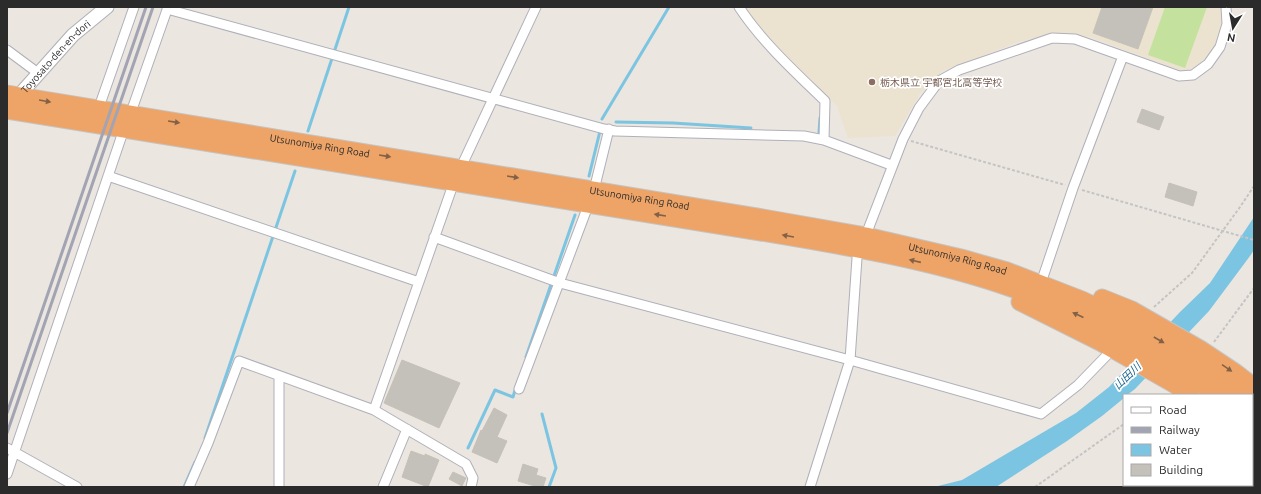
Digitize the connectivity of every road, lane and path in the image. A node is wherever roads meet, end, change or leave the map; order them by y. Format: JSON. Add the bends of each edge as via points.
{"nodes":[{"id":1,"x":107,"y":7,"type":"edge"},
{"id":2,"x":134,"y":7,"type":"edge"},
{"id":3,"x":536,"y":7,"type":"edge"},
{"id":4,"x":739,"y":7,"type":"edge"},
{"id":5,"x":1226,"y":7,"type":"edge"},
{"id":6,"x":167,"y":8,"type":"edge"},
{"id":7,"x":7,"y":50,"type":"edge"},
{"id":8,"x":1123,"y":56,"type":"junction"},
{"id":9,"x":38,"y":73,"type":"junction"},
{"id":10,"x":13,"y":95,"type":"edge"},
{"id":11,"x":492,"y":98,"type":"junction"},
{"id":12,"x":7,"y":110,"type":"edge"},
{"id":13,"x":98,"y":110,"type":"junction"},
{"id":14,"x":127,"y":122,"type":"junction"},
{"id":15,"x":609,"y":130,"type":"junction"},
{"id":16,"x":824,"y":140,"type":"junction"},
{"id":17,"x":891,"y":165,"type":"junction"},
{"id":18,"x":457,"y":175,"type":"junction"},
{"id":19,"x":108,"y":176,"type":"junction"},
{"id":20,"x":1254,"y":186,"type":"edge"},
{"id":21,"x":591,"y":197,"type":"junction"},
{"id":22,"x":1226,"y":232,"type":"dead end"},
{"id":23,"x":434,"y":237,"type":"junction"},
{"id":24,"x":1254,"y":240,"type":"edge"},
{"id":25,"x":863,"y":243,"type":"junction"},
{"id":26,"x":1007,"y":271,"type":"junction"},
{"id":27,"x":1042,"y":280,"type":"junction"},
{"id":28,"x":419,"y":282,"type":"junction"},
{"id":29,"x":560,"y":283,"type":"junction"},
{"id":30,"x":1254,"y":288,"type":"edge"},
{"id":31,"x":1152,"y":308,"type":"dead end"},
{"id":32,"x":1117,"y":331,"type":"junction"},
{"id":33,"x":1207,"y":346,"type":"junction"},
{"id":34,"x":850,"y":360,"type":"junction"},
{"id":35,"x":279,"y":376,"type":"junction"},
{"id":36,"x":1254,"y":387,"type":"edge"},
{"id":37,"x":519,"y":389,"type":"dead end"},
{"id":38,"x":1189,"y":394,"type":"edge"},
{"id":39,"x":1215,"y":394,"type":"edge"},
{"id":40,"x":1241,"y":394,"type":"edge"},
{"id":41,"x":374,"y":410,"type":"junction"},
{"id":42,"x":1123,"y":425,"type":"edge"},
{"id":43,"x":407,"y":429,"type":"junction"},
{"id":44,"x":11,"y":450,"type":"edge"},
{"id":45,"x":7,"y":474,"type":"edge"},
{"id":46,"x":77,"y":487,"type":"edge"},
{"id":47,"x":189,"y":487,"type":"edge"},
{"id":48,"x":279,"y":487,"type":"edge"},
{"id":49,"x":383,"y":487,"type":"edge"},
{"id":50,"x":471,"y":487,"type":"edge"},
{"id":51,"x":810,"y":487,"type":"edge"},
{"id":52,"x":1036,"y":487,"type":"edge"}],
"edges":[{"from":1,"to":9,"type":"street","name":"Toyosato-den-en-dori","via":[[73,36]]},
{"from":2,"to":13,"type":"street"},
{"from":3,"to":11,"type":"street"},
{"from":4,"to":16,"type":"street","via":[[750,24],[825,101]]},
{"from":5,"to":8,"type":"street","via":[[1227,24],[1220,47],[1208,64],[1193,75],[1179,76]]},
{"from":6,"to":11,"type":"street"},
{"from":6,"to":14,"type":"street"},
{"from":7,"to":9,"type":"street"},
{"from":8,"to":17,"type":"street","via":[[1075,39],[1052,38],[959,70],[939,81],[919,108]]},
{"from":8,"to":27,"type":"street","via":[[1073,188]]},
{"from":9,"to":10,"type":"street","name":"Toyosato-den-en-dori"},
{"from":10,"to":12,"type":"street","name":"Toyosato-den-en-dori"},
{"from":10,"to":13,"type":"highway","name":"Utsunomiya Ring Road","one_way":true},
{"from":11,"to":15,"type":"street"},
{"from":11,"to":18,"type":"street"},
{"from":12,"to":14,"type":"highway","name":"Utsunomiya Ring Road"},
{"from":13,"to":14,"type":"highway","name":"Utsunomiya Ring Road"},
{"from":14,"to":18,"type":"highway","name":"Utsunomiya Ring Road"},
{"from":14,"to":19,"type":"street"},
{"from":15,"to":16,"type":"street","via":[[804,136]]},
{"from":15,"to":21,"type":"street"},
{"from":16,"to":17,"type":"street"},
{"from":17,"to":25,"type":"street"},
{"from":18,"to":21,"type":"highway","name":"Utsunomiya Ring Road"},
{"from":18,"to":23,"type":"street"},
{"from":19,"to":28,"type":"street"},
{"from":19,"to":44,"type":"street"},
{"from":20,"to":31,"type":"path","via":[[1192,273]]},
{"from":21,"to":25,"type":"highway","name":"Utsunomiya Ring Road","via":[[763,218]]},
{"from":21,"to":29,"type":"street"},
{"from":22,"to":24,"type":"path"},
{"from":23,"to":28,"type":"street"},
{"from":23,"to":29,"type":"street"},
{"from":25,"to":26,"type":"highway","name":"Utsunomiya Ring Road","via":[[961,258]]},
{"from":32,"to":25,"type":"highway","name":"Utsunomiya Ring Road","one_way":true,"via":[[998,292],[943,268]]},
{"from":25,"to":34,"type":"street","via":[[857,258]]},
{"from":26,"to":27,"type":"highway"},
{"from":26,"to":32,"type":"highway","name":"Utsunomiya Ring Road","via":[[1082,300]]},
{"from":27,"to":32,"type":"highway","via":[[1101,298]]},
{"from":28,"to":41,"type":"street"},
{"from":29,"to":34,"type":"street"},
{"from":29,"to":37,"type":"street"},
{"from":30,"to":33,"type":"path"},
{"from":32,"to":33,"type":"highway"},
{"from":32,"to":34,"type":"street","via":[[1111,351],[1078,385],[1041,414]]},
{"from":32,"to":38,"type":"highway","via":[[1174,384]]},
{"from":32,"to":39,"type":"highway","name":"Utsunomiya Ring Road"},
{"from":32,"to":40,"type":"highway","name":"Utsunomiya Ring Road","one_way":true,"via":[[1204,368]]},
{"from":33,"to":36,"type":"highway","one_way":true,"via":[[1236,374]]},
{"from":34,"to":51,"type":"street"},
{"from":35,"to":41,"type":"street"},
{"from":35,"to":47,"type":"street","via":[[239,361]]},
{"from":35,"to":48,"type":"street"},
{"from":41,"to":43,"type":"street"},
{"from":42,"to":52,"type":"path"},
{"from":43,"to":49,"type":"street"},
{"from":43,"to":50,"type":"street","via":[[466,464],[473,478]]},
{"from":44,"to":45,"type":"street"},
{"from":44,"to":46,"type":"street"}]}
